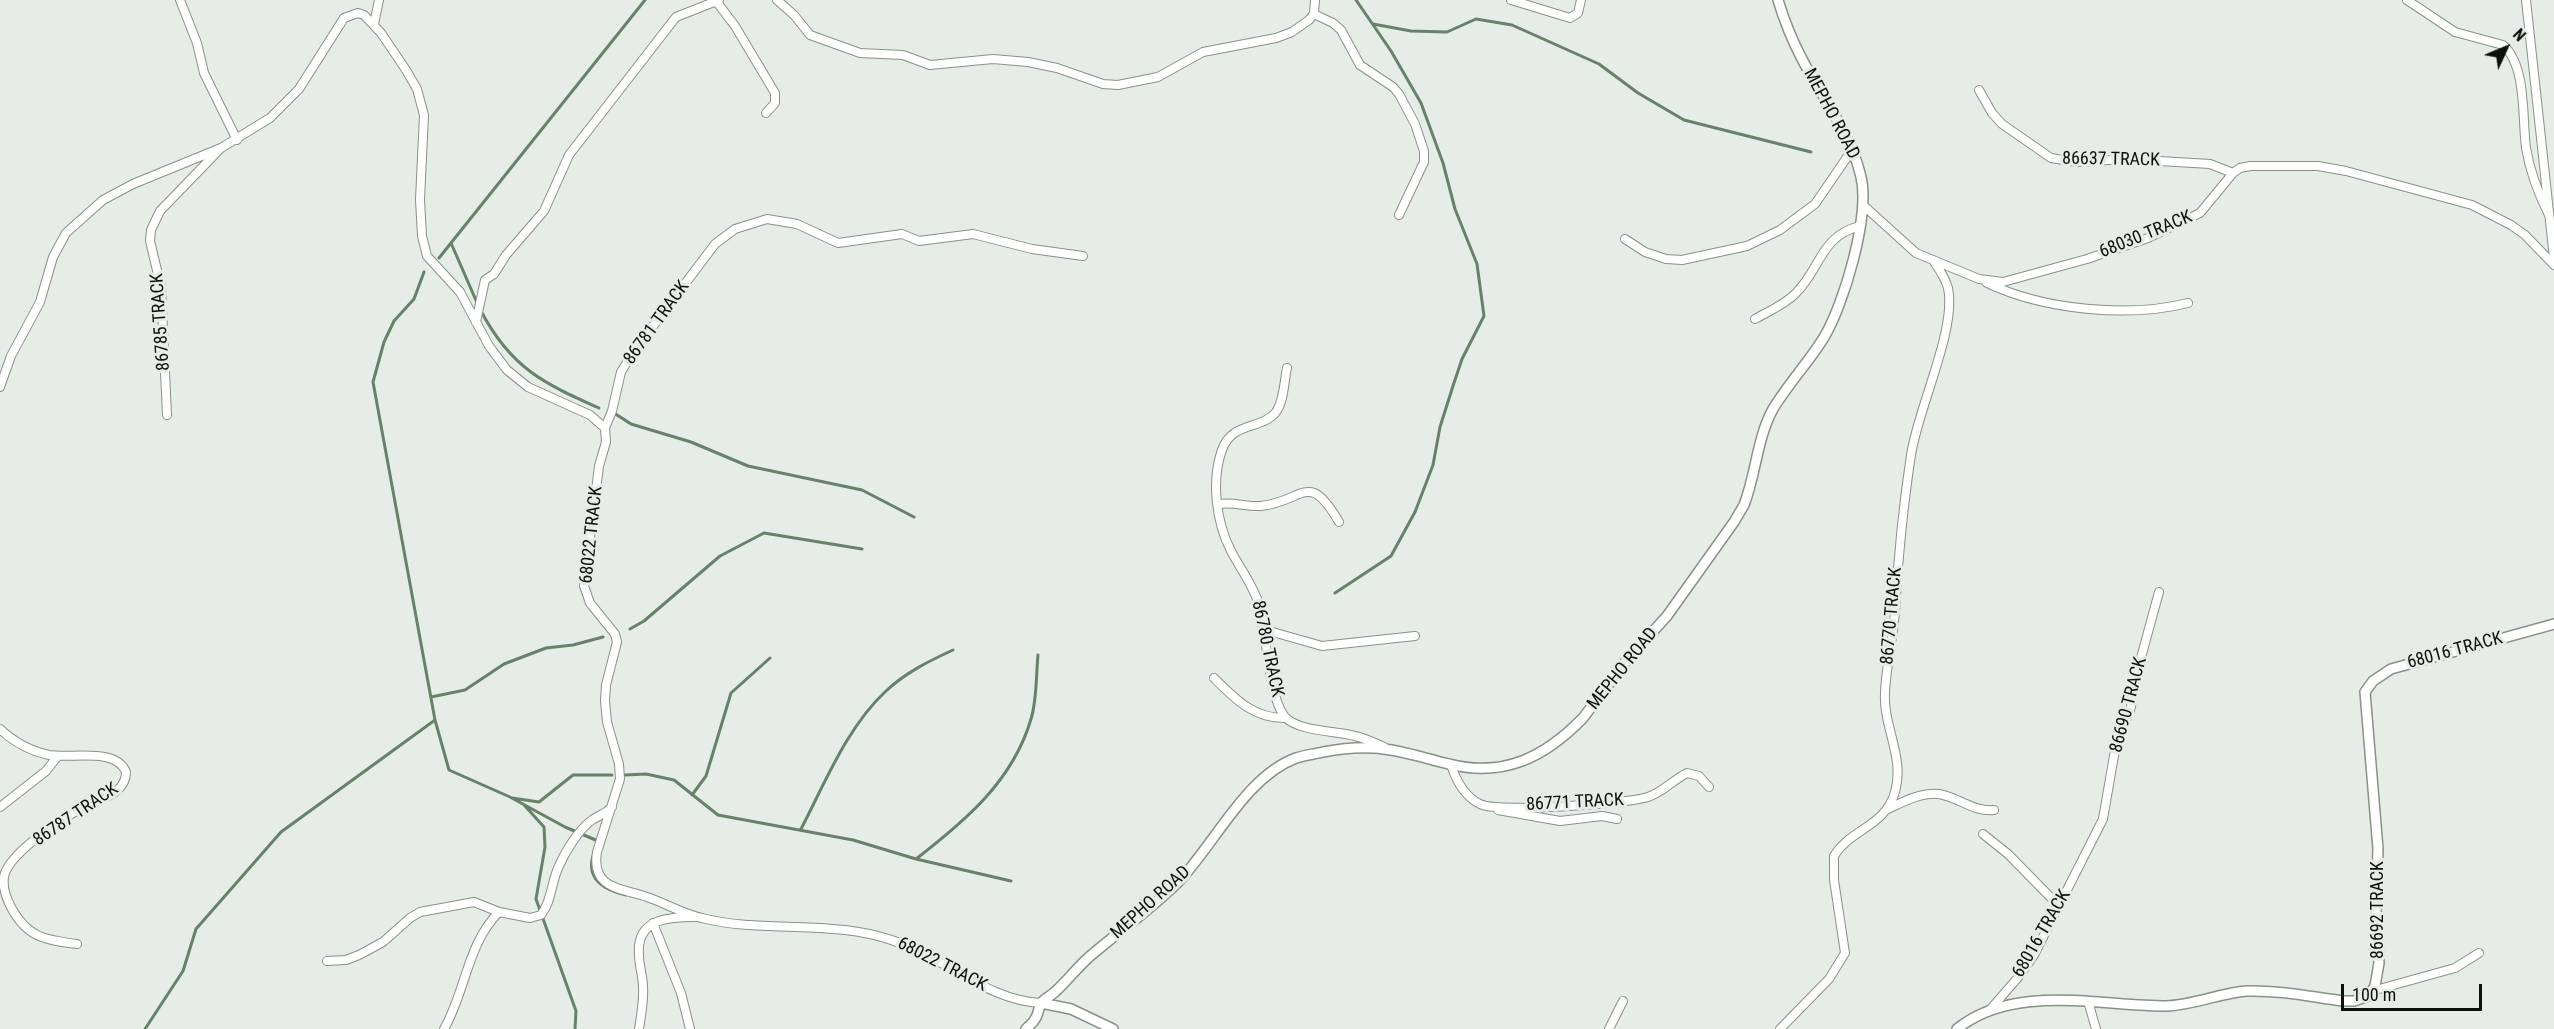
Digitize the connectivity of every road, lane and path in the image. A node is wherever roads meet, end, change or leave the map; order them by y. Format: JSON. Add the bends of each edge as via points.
{"nodes":[{"id":1,"x":180,"y":0,"type":"edge"},
{"id":2,"x":379,"y":0,"type":"edge"},
{"id":3,"x":777,"y":0,"type":"edge"},
{"id":4,"x":1315,"y":0,"type":"edge"},
{"id":5,"x":1511,"y":0,"type":"edge"},
{"id":6,"x":1581,"y":0,"type":"edge"},
{"id":7,"x":1778,"y":0,"type":"edge"},
{"id":8,"x":2406,"y":0,"type":"edge"},
{"id":9,"x":2526,"y":0,"type":"edge"},
{"id":10,"x":718,"y":1,"type":"edge"},
{"id":11,"x":1314,"y":14,"type":"junction"},
{"id":12,"x":374,"y":24,"type":"junction"},
{"id":13,"x":1979,"y":90,"type":"dead end"},
{"id":14,"x":766,"y":113,"type":"dead end"},
{"id":15,"x":237,"y":140,"type":"junction"},
{"id":16,"x":221,"y":148,"type":"junction"},
{"id":17,"x":1852,"y":150,"type":"junction"},
{"id":18,"x":2233,"y":173,"type":"junction"},
{"id":19,"x":1863,"y":206,"type":"junction"},
{"id":20,"x":1399,"y":215,"type":"dead end"},
{"id":21,"x":2549,"y":215,"type":"junction"},
{"id":22,"x":1860,"y":226,"type":"junction"},
{"id":23,"x":1625,"y":239,"type":"dead end"},
{"id":24,"x":1083,"y":256,"type":"dead end"},
{"id":25,"x":2554,"y":258,"type":"edge"},
{"id":26,"x":1933,"y":260,"type":"junction"},
{"id":27,"x":2554,"y":265,"type":"edge"},
{"id":28,"x":1979,"y":279,"type":"junction"},
{"id":29,"x":2188,"y":303,"type":"dead end"},
{"id":30,"x":1755,"y":318,"type":"dead end"},
{"id":31,"x":476,"y":323,"type":"junction"},
{"id":32,"x":1287,"y":368,"type":"dead end"},
{"id":33,"x":0,"y":387,"type":"edge"},
{"id":34,"x":167,"y":415,"type":"dead end"},
{"id":35,"x":604,"y":428,"type":"junction"},
{"id":36,"x":1219,"y":504,"type":"junction"},
{"id":37,"x":1339,"y":522,"type":"dead end"},
{"id":38,"x":2159,"y":592,"type":"dead end"},
{"id":39,"x":2554,"y":624,"type":"edge"},
{"id":40,"x":1262,"y":629,"type":"junction"},
{"id":41,"x":1415,"y":636,"type":"dead end"},
{"id":42,"x":1214,"y":678,"type":"dead end"},
{"id":43,"x":2365,"y":692,"type":"joint"},
{"id":44,"x":1286,"y":718,"type":"junction"},
{"id":45,"x":0,"y":729,"type":"edge"},
{"id":46,"x":1389,"y":749,"type":"junction"},
{"id":47,"x":58,"y":756,"type":"junction"},
{"id":48,"x":1451,"y":765,"type":"junction"},
{"id":49,"x":1709,"y":787,"type":"dead end"},
{"id":50,"x":0,"y":807,"type":"edge"},
{"id":51,"x":612,"y":807,"type":"junction"},
{"id":52,"x":1490,"y":808,"type":"junction"},
{"id":53,"x":1887,"y":810,"type":"junction"},
{"id":54,"x":1994,"y":810,"type":"dead end"},
{"id":55,"x":1617,"y":819,"type":"dead end"},
{"id":56,"x":2103,"y":819,"type":"joint"},
{"id":57,"x":1983,"y":834,"type":"dead end"},
{"id":58,"x":2059,"y":906,"type":"junction"},
{"id":59,"x":499,"y":912,"type":"junction"},
{"id":60,"x":699,"y":918,"type":"junction"},
{"id":61,"x":652,"y":923,"type":"junction"},
{"id":62,"x":77,"y":944,"type":"dead end"},
{"id":63,"x":2479,"y":953,"type":"dead end"},
{"id":64,"x":327,"y":961,"type":"dead end"},
{"id":65,"x":2373,"y":991,"type":"junction"},
{"id":66,"x":1623,"y":1001,"type":"dead end"},
{"id":67,"x":2088,"y":1001,"type":"junction"},
{"id":68,"x":1041,"y":1003,"type":"junction"},
{"id":69,"x":1989,"y":1011,"type":"junction"},
{"id":70,"x":444,"y":1029,"type":"edge"},
{"id":71,"x":639,"y":1029,"type":"edge"},
{"id":72,"x":690,"y":1029,"type":"edge"},
{"id":73,"x":1026,"y":1029,"type":"edge"},
{"id":74,"x":1113,"y":1029,"type":"edge"},
{"id":75,"x":1609,"y":1029,"type":"edge"},
{"id":76,"x":1780,"y":1029,"type":"edge"},
{"id":77,"x":1957,"y":1029,"type":"edge"},
{"id":78,"x":2096,"y":1029,"type":"edge"}],
"edges":[{"from":1,"to":15,"type":"street","via":[[204,73]]},
{"from":2,"to":12,"type":"street"},
{"from":3,"to":11,"type":"street","via":[[806,31],[860,53],[903,55],[930,64],[993,59],[1028,62],[1118,85],[1158,77],[1203,52],[1276,38],[1302,26]]},
{"from":4,"to":11,"type":"street"},
{"from":5,"to":6,"type":"street","via":[[1570,18],[1578,13]]},
{"from":7,"to":17,"type":"street","name":"MEPHO ROAD","via":[[1802,60]]},
{"from":8,"to":21,"type":"street","via":[[2455,32],[2503,45],[2512,56],[2532,175]]},
{"from":9,"to":21,"type":"street"},
{"from":10,"to":14,"type":"street","via":[[775,93],[775,103]]},
{"from":10,"to":31,"type":"street","via":[[676,17],[569,155],[544,211],[485,280]]},
{"from":11,"to":20,"type":"street","via":[[1341,30],[1360,65],[1393,87],[1415,124],[1424,162]]},
{"from":12,"to":15,"type":"street","via":[[358,13],[344,18],[299,89],[270,118]]},
{"from":12,"to":31,"type":"street","via":[[417,89],[424,115],[420,200],[424,249],[459,292]]},
{"from":13,"to":18,"type":"street","name":"86637 TRACK","via":[[2002,124],[2051,158],[2210,164]]},
{"from":15,"to":16,"type":"street"},
{"from":16,"to":33,"type":"street","via":[[103,200],[66,233],[53,257],[40,302],[11,356]]},
{"from":16,"to":34,"type":"street","name":"86785 TRACK","via":[[160,211],[150,230],[161,287]]},
{"from":17,"to":19,"type":"street","name":"MEPHO ROAD","via":[[1862,179]]},
{"from":17,"to":23,"type":"street","via":[[1815,204],[1780,230],[1747,246],[1666,260]]},
{"from":18,"to":27,"type":"street","via":[[2250,166],[2318,166],[2455,200],[2511,225]]},
{"from":18,"to":28,"type":"street","name":"68030 TRACK","via":[[2200,213],[2148,238],[2012,280]]},
{"from":19,"to":22,"type":"street","name":"MEPHO ROAD"},
{"from":19,"to":26,"type":"street","name":"68030 TRACK","via":[[1905,245]]},
{"from":21,"to":25,"type":"street"},
{"from":22,"to":30,"type":"street","via":[[1829,242],[1795,294]]},
{"from":22,"to":48,"type":"street","name":"MEPHO ROAD","via":[[1838,307],[1825,337],[1773,409],[1744,505],[1667,616],[1583,718],[1546,750],[1503,767]]},
{"from":24,"to":35,"type":"street","name":"86781 TRACK","via":[[1032,249],[973,234],[918,241],[902,234],[838,243],[797,224],[767,219],[752,223],[723,236],[621,372]]},
{"from":26,"to":28,"type":"street","name":"68030 TRACK"},
{"from":26,"to":53,"type":"street","name":"86770 TRACK","via":[[1948,288],[1949,318],[1915,430],[1898,557],[1885,694],[1898,761],[1893,800]]},
{"from":28,"to":29,"type":"street","via":[[2013,294],[2059,304],[2142,311]]},
{"from":31,"to":35,"type":"street","via":[[497,357],[517,379],[590,415]]},
{"from":32,"to":36,"type":"street","name":"86780 TRACK","via":[[1276,412],[1233,433],[1223,447],[1216,475]]},
{"from":35,"to":51,"type":"street","name":"68022 TRACK","via":[[606,442],[599,466],[584,586],[590,603],[617,642],[605,701],[620,779]]},
{"from":36,"to":37,"type":"street","via":[[1259,506],[1305,492],[1315,493],[1326,501]]},
{"from":36,"to":40,"type":"street","name":"86780 TRACK","via":[[1230,548],[1255,591]]},
{"from":38,"to":56,"type":"street","name":"86690 TRACK","via":[[2131,707],[2115,750]]},
{"from":39,"to":43,"type":"street","name":"68016 TRACK","via":[[2391,669]]},
{"from":40,"to":41,"type":"street","via":[[1322,646]]},
{"from":40,"to":44,"type":"street","name":"86780 TRACK","via":[[1277,697]]},
{"from":42,"to":44,"type":"street","via":[[1251,711]]},
{"from":43,"to":65,"type":"street","name":"86692 TRACK","via":[[2378,849],[2379,963]]},
{"from":44,"to":46,"type":"street","name":"86780 TRACK","via":[[1299,725],[1354,735]]},
{"from":45,"to":47,"type":"street","name":"86787 TRACK","via":[[20,745]]},
{"from":46,"to":48,"type":"street","name":"MEPHO ROAD"},
{"from":46,"to":68,"type":"street","name":"MEPHO ROAD","via":[[1329,751],[1277,767],[1182,878]]},
{"from":47,"to":50,"type":"street","via":[[46,771]]},
{"from":47,"to":62,"type":"street","name":"86787 TRACK","via":[[110,757],[126,772],[124,783],[19,854],[5,873],[4,883],[8,900],[27,929],[51,941]]},
{"from":48,"to":52,"type":"street","via":[[1467,794]]},
{"from":49,"to":52,"type":"street","name":"86771 TRACK","via":[[1699,776],[1687,773],[1663,790],[1638,799],[1583,806]]},
{"from":51,"to":59,"type":"street","via":[[592,820],[564,855],[541,915],[530,918]]},
{"from":51,"to":60,"type":"street","name":"68022 TRACK","via":[[596,864],[604,880],[613,888]]},
{"from":52,"to":55,"type":"street","via":[[1560,821],[1602,816]]},
{"from":53,"to":54,"type":"street","via":[[1917,797],[1938,794],[1966,806]]},
{"from":53,"to":76,"type":"street","name":"86770 TRACK","via":[[1834,856],[1845,952],[1829,979]]},
{"from":56,"to":58,"type":"street","name":"68016 TRACK"},
{"from":57,"to":58,"type":"street"},
{"from":58,"to":69,"type":"street","name":"68016 TRACK","via":[[2028,965]]},
{"from":59,"to":64,"type":"street","via":[[474,902],[420,912],[383,942],[346,960]]},
{"from":59,"to":70,"type":"street","via":[[482,932]]},
{"from":60,"to":61,"type":"street","via":[[664,918]]},
{"from":60,"to":68,"type":"street","name":"68022 TRACK","via":[[870,934],[922,952],[1004,996]]},
{"from":61,"to":71,"type":"street","via":[[638,944],[644,996]]},
{"from":61,"to":72,"type":"street","via":[[681,993]]},
{"from":63,"to":65,"type":"street","via":[[2455,968]]},
{"from":65,"to":67,"type":"street","via":[[2354,1002],[2247,991],[2167,1006]]},
{"from":66,"to":75,"type":"street"},
{"from":67,"to":69,"type":"street","via":[[2043,1002]]},
{"from":67,"to":78,"type":"street"},
{"from":68,"to":73,"type":"street","name":"MEPHO ROAD","via":[[1036,1018]]},
{"from":68,"to":74,"type":"street","name":"68022 TRACK","via":[[1071,1009]]},
{"from":69,"to":77,"type":"street","name":"68016 TRACK"}]}
